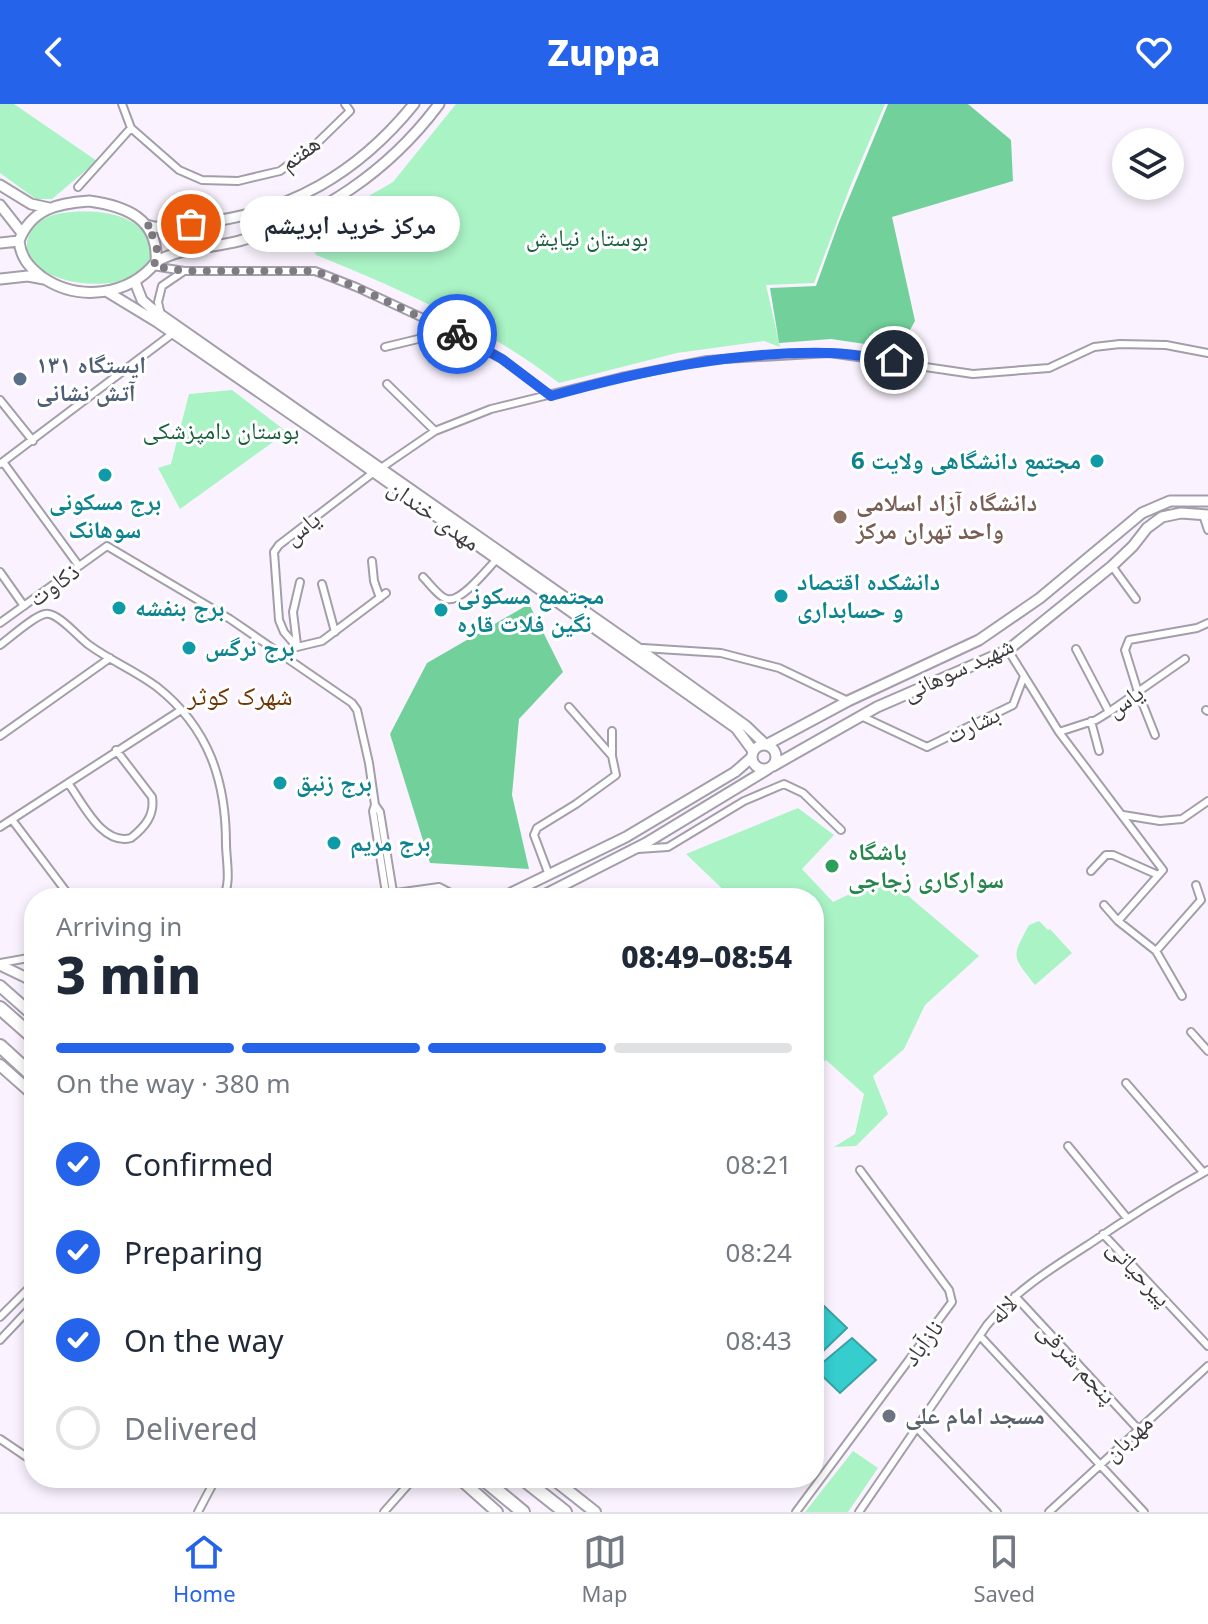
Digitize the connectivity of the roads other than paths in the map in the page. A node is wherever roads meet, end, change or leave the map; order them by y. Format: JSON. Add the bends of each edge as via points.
{"nodes":[{"id":1,"x":122,"y":104,"type":"edge"},
{"id":2,"x":345,"y":104,"type":"edge"},
{"id":3,"x":414,"y":104,"type":"edge"},
{"id":4,"x":439,"y":104,"type":"edge"},
{"id":5,"x":131,"y":128,"type":"junction"},
{"id":6,"x":2,"y":187,"type":"edge"},
{"id":7,"x":78,"y":187,"type":"dead end"},
{"id":8,"x":0,"y":202,"type":"edge"},
{"id":9,"x":49,"y":208,"type":"junction"},
{"id":10,"x":146,"y":225,"type":"junction"},
{"id":11,"x":21,"y":237,"type":"junction"},
{"id":12,"x":0,"y":243,"type":"edge"},
{"id":13,"x":154,"y":264,"type":"junction"},
{"id":14,"x":184,"y":271,"type":"junction"},
{"id":15,"x":0,"y":279,"type":"edge"},
{"id":16,"x":46,"y":280,"type":"junction"},
{"id":17,"x":135,"y":282,"type":"junction"},
{"id":18,"x":106,"y":291,"type":"junction"},
{"id":19,"x":161,"y":315,"type":"junction"},
{"id":20,"x":176,"y":331,"type":"junction"},
{"id":21,"x":451,"y":331,"type":"junction"},
{"id":22,"x":385,"y":347,"type":"dead end"},
{"id":23,"x":1208,"y":353,"type":"edge"},
{"id":24,"x":387,"y":384,"type":"dead end"},
{"id":25,"x":551,"y":396,"type":"junction"},
{"id":26,"x":0,"y":400,"type":"edge"},
{"id":27,"x":435,"y":431,"type":"junction"},
{"id":28,"x":33,"y":441,"type":"junction"},
{"id":29,"x":2,"y":463,"type":"edge"},
{"id":30,"x":378,"y":470,"type":"junction"},
{"id":31,"x":1208,"y":501,"type":"edge"},
{"id":32,"x":1206,"y":515,"type":"edge"},
{"id":33,"x":1208,"y":530,"type":"edge"},
{"id":34,"x":497,"y":559,"type":"junction"},
{"id":35,"x":372,"y":561,"type":"dead end"},
{"id":36,"x":79,"y":566,"type":"junction"},
{"id":37,"x":1112,"y":566,"type":"junction"},
{"id":38,"x":0,"y":572,"type":"edge"},
{"id":39,"x":423,"y":577,"type":"dead end"},
{"id":40,"x":300,"y":582,"type":"dead end"},
{"id":41,"x":322,"y":584,"type":"dead end"},
{"id":42,"x":1136,"y":599,"type":"dead end"},
{"id":43,"x":24,"y":606,"type":"junction"},
{"id":44,"x":0,"y":623,"type":"edge"},
{"id":45,"x":1208,"y":623,"type":"edge"},
{"id":46,"x":335,"y":632,"type":"junction"},
{"id":47,"x":1,"y":642,"type":"edge"},
{"id":48,"x":297,"y":647,"type":"junction"},
{"id":49,"x":643,"y":648,"type":"dead end"},
{"id":50,"x":1076,"y":649,"type":"dead end"},
{"id":51,"x":1008,"y":650,"type":"junction"},
{"id":52,"x":110,"y":658,"type":"junction"},
{"id":53,"x":1185,"y":659,"type":"dead end"},
{"id":54,"x":1024,"y":676,"type":"junction"},
{"id":55,"x":1138,"y":692,"type":"junction"},
{"id":56,"x":848,"y":701,"type":"junction"},
{"id":57,"x":569,"y":707,"type":"dead end"},
{"id":58,"x":181,"y":710,"type":"junction"},
{"id":59,"x":1109,"y":712,"type":"junction"},
{"id":60,"x":860,"y":716,"type":"junction"},
{"id":61,"x":1091,"y":721,"type":"junction"},
{"id":62,"x":612,"y":731,"type":"dead end"},
{"id":63,"x":1059,"y":732,"type":"junction"},
{"id":64,"x":1155,"y":735,"type":"dead end"},
{"id":65,"x":0,"y":736,"type":"edge"},
{"id":66,"x":766,"y":745,"type":"junction"},
{"id":67,"x":116,"y":750,"type":"junction"},
{"id":68,"x":1099,"y":751,"type":"dead end"},
{"id":69,"x":752,"y":754,"type":"junction"},
{"id":70,"x":612,"y":756,"type":"junction"},
{"id":71,"x":770,"y":767,"type":"junction"},
{"id":72,"x":68,"y":783,"type":"junction"},
{"id":73,"x":1208,"y":801,"type":"edge"},
{"id":74,"x":1123,"y":815,"type":"junction"},
{"id":75,"x":13,"y":821,"type":"junction"},
{"id":76,"x":0,"y":827,"type":"edge"},
{"id":77,"x":841,"y":830,"type":"dead end"},
{"id":78,"x":626,"y":837,"type":"junction"},
{"id":79,"x":634,"y":849,"type":"junction"},
{"id":80,"x":1091,"y":871,"type":"dead end"},
{"id":81,"x":549,"y":875,"type":"junction"},
{"id":82,"x":1158,"y":875,"type":"junction"},
{"id":83,"x":1196,"y":885,"type":"dead end"},
{"id":84,"x":63,"y":888,"type":"edge"},
{"id":85,"x":227,"y":888,"type":"edge"},
{"id":86,"x":389,"y":888,"type":"edge"},
{"id":87,"x":522,"y":888,"type":"edge"},
{"id":88,"x":558,"y":888,"type":"edge"},
{"id":89,"x":1104,"y":905,"type":"dead end"},
{"id":90,"x":1118,"y":921,"type":"junction"},
{"id":91,"x":1156,"y":951,"type":"junction"},
{"id":92,"x":24,"y":959,"type":"edge"},
{"id":93,"x":0,"y":964,"type":"edge"},
{"id":94,"x":24,"y":971,"type":"edge"},
{"id":95,"x":16,"y":973,"type":"junction"},
{"id":96,"x":24,"y":978,"type":"edge"},
{"id":97,"x":0,"y":986,"type":"edge"},
{"id":98,"x":1182,"y":996,"type":"dead end"},
{"id":99,"x":24,"y":1007,"type":"edge"},
{"id":100,"x":0,"y":1008,"type":"edge"},
{"id":101,"x":24,"y":1029,"type":"edge"},
{"id":102,"x":1191,"y":1032,"type":"dead end"},
{"id":103,"x":0,"y":1046,"type":"edge"},
{"id":104,"x":1208,"y":1051,"type":"edge"},
{"id":105,"x":0,"y":1065,"type":"edge"},
{"id":106,"x":24,"y":1068,"type":"edge"},
{"id":107,"x":1126,"y":1083,"type":"dead end"},
{"id":108,"x":24,"y":1086,"type":"edge"},
{"id":109,"x":1068,"y":1146,"type":"dead end"},
{"id":110,"x":860,"y":1170,"type":"dead end"},
{"id":111,"x":1206,"y":1171,"type":"edge"},
{"id":112,"x":1127,"y":1218,"type":"junction"},
{"id":113,"x":1103,"y":1234,"type":"junction"},
{"id":114,"x":24,"y":1293,"type":"edge"},
{"id":115,"x":1015,"y":1296,"type":"junction"},
{"id":116,"x":24,"y":1315,"type":"edge"},
{"id":117,"x":0,"y":1317,"type":"edge"},
{"id":118,"x":980,"y":1336,"type":"junction"},
{"id":119,"x":0,"y":1340,"type":"edge"},
{"id":120,"x":1208,"y":1346,"type":"edge"},
{"id":121,"x":1208,"y":1366,"type":"edge"},
{"id":122,"x":917,"y":1428,"type":"junction"},
{"id":123,"x":1138,"y":1429,"type":"junction"},
{"id":124,"x":0,"y":1439,"type":"edge"},
{"id":125,"x":24,"y":1455,"type":"edge"},
{"id":126,"x":1100,"y":1464,"type":"junction"},
{"id":127,"x":824,"y":1474,"type":"edge"},
{"id":128,"x":211,"y":1488,"type":"edge"},
{"id":129,"x":405,"y":1488,"type":"edge"},
{"id":130,"x":470,"y":1488,"type":"edge"},
{"id":131,"x":494,"y":1488,"type":"edge"},
{"id":132,"x":534,"y":1488,"type":"edge"},
{"id":133,"x":537,"y":1488,"type":"edge"},
{"id":134,"x":565,"y":1488,"type":"edge"},
{"id":135,"x":814,"y":1488,"type":"edge"},
{"id":136,"x":198,"y":1512,"type":"edge"},
{"id":137,"x":384,"y":1512,"type":"edge"},
{"id":138,"x":497,"y":1512,"type":"edge"},
{"id":139,"x":523,"y":1512,"type":"edge"},
{"id":140,"x":565,"y":1512,"type":"edge"},
{"id":141,"x":576,"y":1512,"type":"edge"},
{"id":142,"x":595,"y":1512,"type":"edge"},
{"id":143,"x":796,"y":1512,"type":"edge"},
{"id":144,"x":859,"y":1512,"type":"edge"},
{"id":145,"x":997,"y":1512,"type":"edge"},
{"id":146,"x":1049,"y":1512,"type":"edge"},
{"id":147,"x":1144,"y":1512,"type":"edge"}],
"edges":[{"from":1,"to":5,"type":"street","name":"هفتم"},
{"from":2,"to":5,"type":"street","name":"هفتم","via":[[350,111],[280,171],[238,181],[202,180],[179,170]]},
{"from":3,"to":10,"type":"main road","via":[[392,132],[342,174],[281,205],[221,221]]},
{"from":4,"to":13,"type":"main road","via":[[395,155],[315,212],[237,241],[170,254]]},
{"from":5,"to":7,"type":"street"},
{"from":6,"to":8,"type":"main road"},
{"from":6,"to":9,"type":"main road"},
{"from":8,"to":11,"type":"main road"},
{"from":9,"to":10,"type":"main road","via":[[106,203]]},
{"from":9,"to":11,"type":"main road","via":[[31,219]]},
{"from":10,"to":13,"type":"main road","via":[[156,241]]},
{"from":11,"to":12,"type":"main road"},
{"from":11,"to":16,"type":"main road","via":[[23,258]]},
{"from":13,"to":14,"type":"street"},
{"from":13,"to":17,"type":"main road"},
{"from":14,"to":19,"type":"street","via":[[162,286]]},
{"from":14,"to":21,"type":"street","via":[[315,271]]},
{"from":15,"to":16,"type":"main road"},
{"from":16,"to":18,"type":"main road","via":[[73,291]]},
{"from":17,"to":18,"type":"main road"},
{"from":17,"to":19,"type":"main road","name":"مهدی خندان","via":[[142,300]]},
{"from":18,"to":20,"type":"main road","name":"مهدی خندان"},
{"from":19,"to":20,"type":"main road","name":"مهدی خندان"},
{"from":20,"to":28,"type":"street"},
{"from":20,"to":30,"type":"main road","name":"مهدی خندان"},
{"from":21,"to":22,"type":"street"},
{"from":21,"to":25,"type":"street","via":[[502,359]]},
{"from":23,"to":25,"type":"street","via":[[1120,344],[1094,347],[1049,368],[973,374],[830,353],[779,354],[707,360]]},
{"from":24,"to":27,"type":"street"},
{"from":25,"to":27,"type":"street","via":[[491,409]]},
{"from":26,"to":28,"type":"street"},
{"from":27,"to":30,"type":"street"},
{"from":28,"to":29,"type":"street"},
{"from":29,"to":36,"type":"street"},
{"from":30,"to":34,"type":"main road","name":"مهدی خندان"},
{"from":30,"to":48,"type":"street","name":"یاس","via":[[274,552],[279,620]]},
{"from":30,"to":66,"type":"main road","name":"مهدی خندان"},
{"from":31,"to":56,"type":"main road","name":"شهید سوهانی","via":[[1170,501],[1142,513],[1040,598],[979,640]]},
{"from":32,"to":33,"type":"street"},
{"from":32,"to":37,"type":"main road","name":"شهید سوهانی","via":[[1162,517]]},
{"from":34,"to":39,"type":"street","via":[[466,592],[452,599],[444,598]]},
{"from":34,"to":69,"type":"main road","name":"مهدی خندان","via":[[736,728]]},
{"from":35,"to":46,"type":"street","via":[[383,596]]},
{"from":36,"to":43,"type":"street","name":"ذکاوت"},
{"from":36,"to":86,"type":"street","name":"ذکاوت","via":[[107,546],[230,619],[352,703],[380,812]]},
{"from":37,"to":42,"type":"street"},
{"from":37,"to":51,"type":"main road","name":"شهید سوهانی"},
{"from":38,"to":43,"type":"street"},
{"from":40,"to":48,"type":"street","via":[[293,612]]},
{"from":41,"to":46,"type":"street"},
{"from":43,"to":44,"type":"street","name":"ذکاوت"},
{"from":45,"to":55,"type":"street","via":[[1129,640],[1125,650]]},
{"from":46,"to":48,"type":"street"},
{"from":47,"to":52,"type":"street","via":[[49,613]]},
{"from":49,"to":56,"type":"street","via":[[721,653],[779,668]]},
{"from":50,"to":59,"type":"street"},
{"from":51,"to":54,"type":"street"},
{"from":51,"to":60,"type":"main road","name":"شهید سوهانی"},
{"from":52,"to":58,"type":"street","via":[[156,686]]},
{"from":52,"to":65,"type":"street"},
{"from":53,"to":55,"type":"street","name":"یاس"},
{"from":54,"to":60,"type":"street","name":"بشارت","via":[[1013,705],[927,747]]},
{"from":54,"to":63,"type":"street"},
{"from":55,"to":59,"type":"street","name":"یاس"},
{"from":55,"to":64,"type":"street"},
{"from":56,"to":66,"type":"main road","name":"شهید سوهانی"},
{"from":57,"to":70,"type":"street"},
{"from":58,"to":67,"type":"street"},
{"from":58,"to":85,"type":"street","via":[[203,740],[219,776]]},
{"from":59,"to":61,"type":"street","name":"یاس"},
{"from":60,"to":71,"type":"main road","name":"شهید سوهانی"},
{"from":61,"to":63,"type":"street","name":"یاس"},
{"from":61,"to":68,"type":"street"},
{"from":62,"to":70,"type":"street"},
{"from":63,"to":74,"type":"street"},
{"from":66,"to":69,"type":"main road"},
{"from":66,"to":71,"type":"main road","via":[[776,755]]},
{"from":67,"to":72,"type":"street"},
{"from":67,"to":72,"type":"street","via":[[152,797],[150,817],[131,838],[118,840],[104,832]]},
{"from":69,"to":71,"type":"main road","via":[[757,767]]},
{"from":69,"to":78,"type":"main road","via":[[735,772]]},
{"from":70,"to":81,"type":"street","via":[[615,778],[534,831]]},
{"from":71,"to":79,"type":"main road","name":"شهید سوهانی"},
{"from":72,"to":75,"type":"street"},
{"from":73,"to":74,"type":"street","via":[[1182,819]]},
{"from":74,"to":82,"type":"street","via":[[1163,870]]},
{"from":75,"to":76,"type":"street"},
{"from":75,"to":84,"type":"street"},
{"from":77,"to":79,"type":"street","via":[[803,793],[784,784],[744,801],[668,847]]},
{"from":78,"to":79,"type":"main road"},
{"from":78,"to":81,"type":"main road"},
{"from":79,"to":88,"type":"main road","name":"شهید سوهانی"},
{"from":80,"to":82,"type":"street","via":[[1106,855],[1113,855]]},
{"from":81,"to":87,"type":"main road"},
{"from":82,"to":90,"type":"street"},
{"from":83,"to":91,"type":"street","via":[[1201,900]]},
{"from":89,"to":90,"type":"street"},
{"from":90,"to":91,"type":"street"},
{"from":91,"to":98,"type":"street"},
{"from":92,"to":93,"type":"street"},
{"from":93,"to":95,"type":"main road"},
{"from":94,"to":95,"type":"street"},
{"from":95,"to":96,"type":"main road"},
{"from":97,"to":99,"type":"main road"},
{"from":100,"to":101,"type":"highway"},
{"from":102,"to":104,"type":"street"},
{"from":103,"to":106,"type":"highway"},
{"from":105,"to":108,"type":"main road"},
{"from":107,"to":111,"type":"street"},
{"from":109,"to":112,"type":"street"},
{"from":110,"to":127,"type":"street","name":"نازآباد","via":[[949,1290],[952,1302]]},
{"from":111,"to":112,"type":"street","name":"لاله"},
{"from":112,"to":113,"type":"street","name":"لاله"},
{"from":113,"to":115,"type":"street","name":"لاله"},
{"from":113,"to":120,"type":"street","name":"پیرحیاتی"},
{"from":114,"to":117,"type":"street"},
{"from":115,"to":118,"type":"street","name":"لاله"},
{"from":115,"to":123,"type":"street","name":"پنجم شرقی"},
{"from":116,"to":119,"type":"street"},
{"from":118,"to":122,"type":"street","name":"لاله"},
{"from":118,"to":126,"type":"street"},
{"from":121,"to":123,"type":"street","name":"مهربان"},
{"from":122,"to":144,"type":"street","name":"لاله"},
{"from":122,"to":145,"type":"street"},
{"from":123,"to":126,"type":"street","name":"مهربان"},
{"from":124,"to":125,"type":"street"},
{"from":126,"to":146,"type":"street","name":"مهربان"},
{"from":126,"to":147,"type":"street"},
{"from":128,"to":136,"type":"street"},
{"from":129,"to":137,"type":"street"},
{"from":130,"to":138,"type":"main road"},
{"from":131,"to":139,"type":"highway"},
{"from":132,"to":140,"type":"highway"},
{"from":133,"to":141,"type":"main road"},
{"from":134,"to":142,"type":"main road"},
{"from":135,"to":143,"type":"street","name":"نازآباد"}]}
